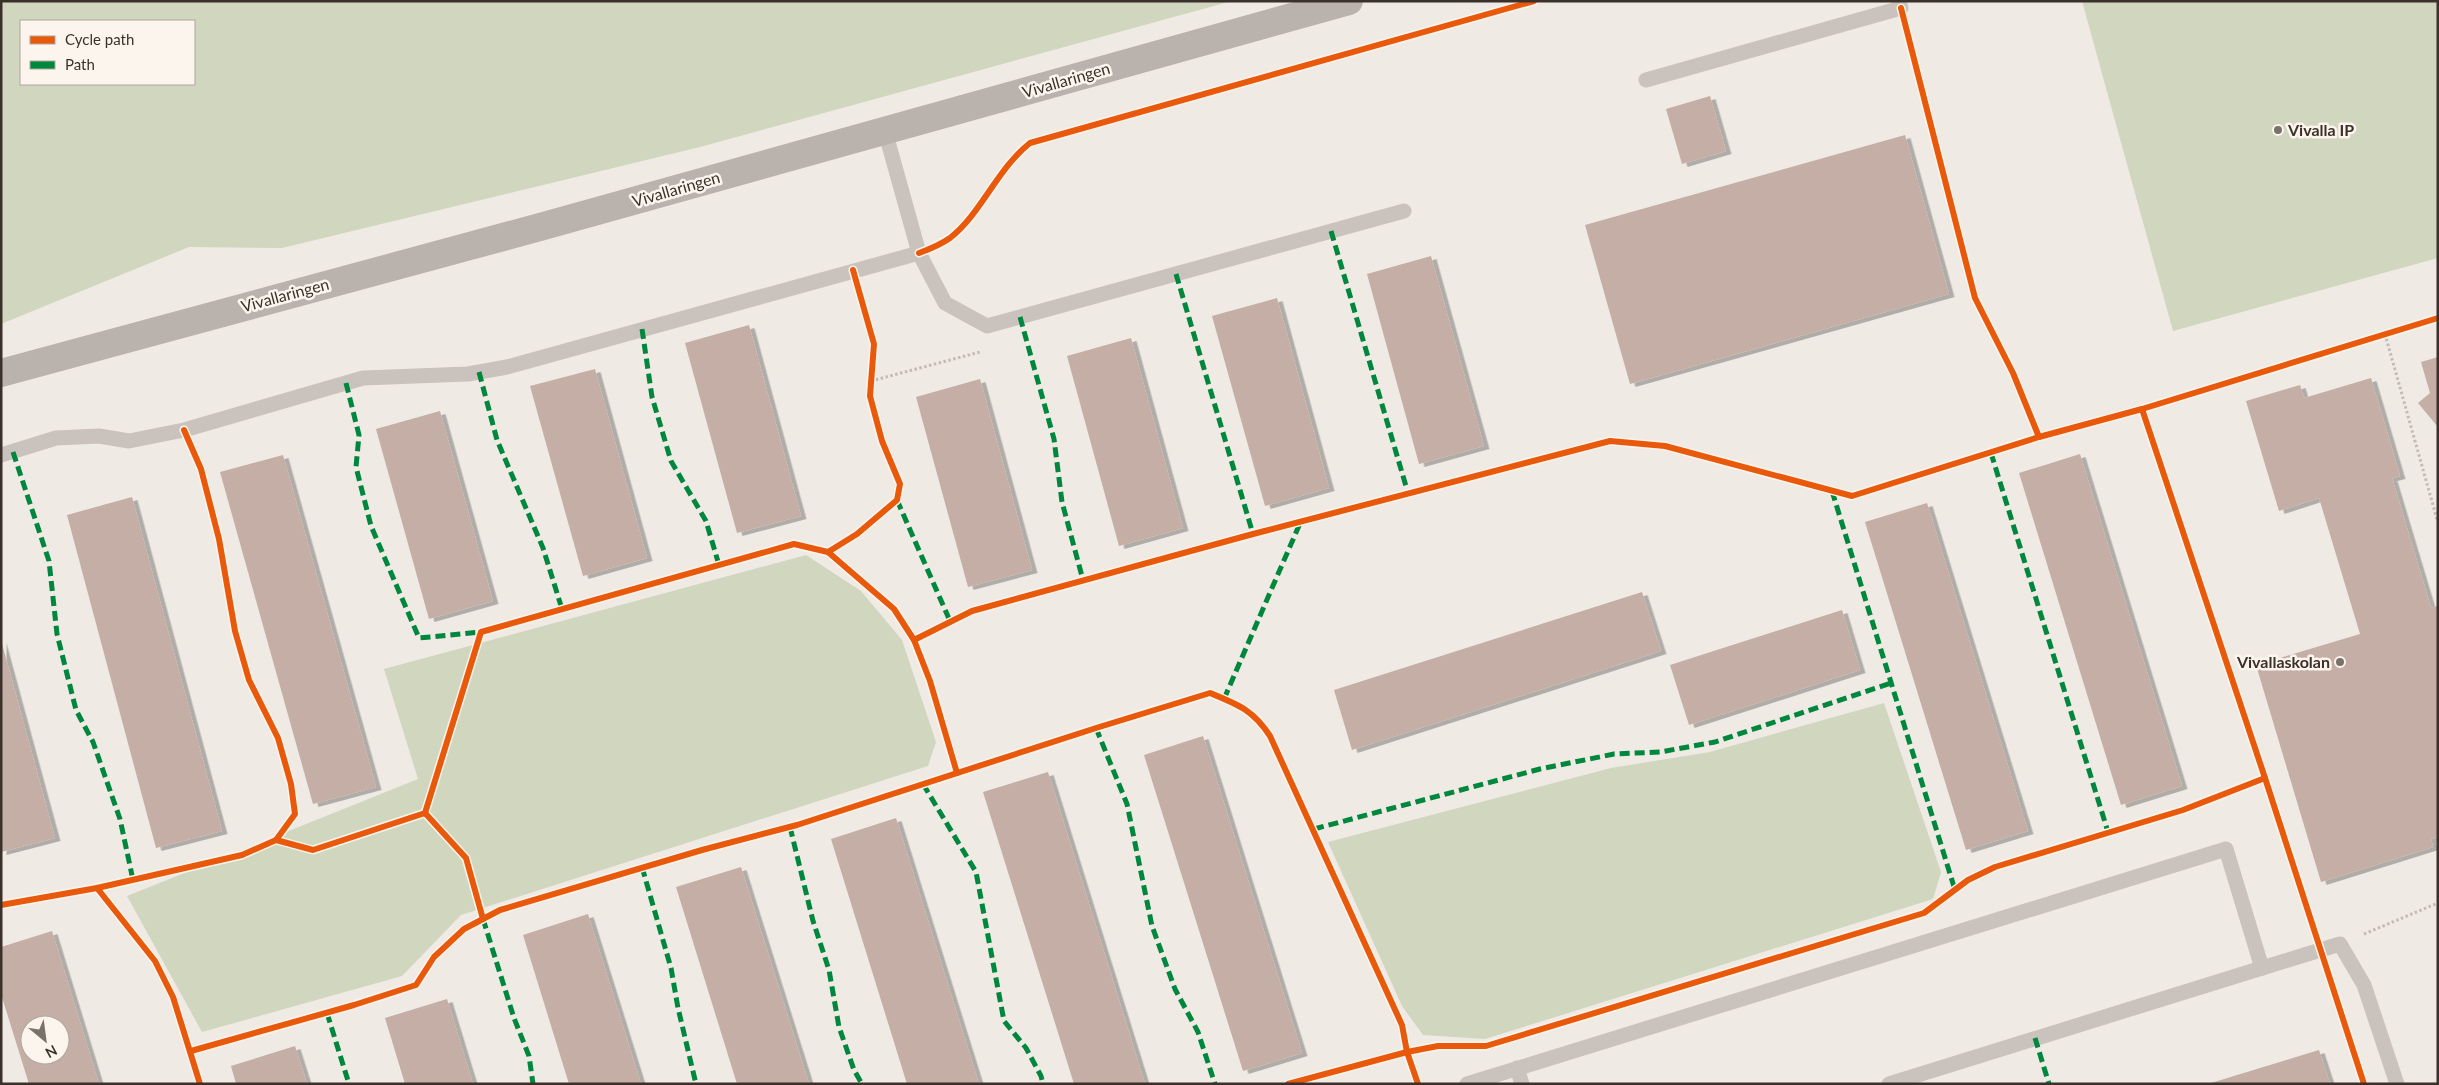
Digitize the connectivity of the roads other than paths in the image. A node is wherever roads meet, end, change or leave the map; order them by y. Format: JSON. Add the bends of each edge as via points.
{"nodes":[{"id":1,"x":1350,"y":1,"type":"edge"},
{"id":2,"x":1899,"y":1,"type":"edge"},
{"id":3,"x":1646,"y":80,"type":"dead end"},
{"id":4,"x":885,"y":130,"type":"junction"},
{"id":5,"x":1404,"y":211,"type":"dead end"},
{"id":6,"x":919,"y":253,"type":"junction"},
{"id":7,"x":1,"y":373,"type":"edge"},
{"id":8,"x":1,"y":455,"type":"edge"},
{"id":9,"x":2262,"y":968,"type":"junction"},
{"id":10,"x":1517,"y":1068,"type":"junction"},
{"id":11,"x":1467,"y":1084,"type":"edge"},
{"id":12,"x":1522,"y":1084,"type":"edge"},
{"id":13,"x":1889,"y":1084,"type":"edge"},
{"id":14,"x":2396,"y":1084,"type":"edge"}],
"edges":[{"from":1,"to":4,"type":"street","name":"Vivallaringen"},
{"from":2,"to":3,"type":"lane","via":[[1901,8]]},
{"from":4,"to":6,"type":"lane"},
{"from":4,"to":7,"type":"street","name":"Vivallaringen"},
{"from":5,"to":6,"type":"lane","via":[[987,326],[946,303]]},
{"from":6,"to":8,"type":"lane","via":[[507,367],[468,374],[364,378],[184,430],[129,441],[100,436],[56,438]]},
{"from":9,"to":10,"type":"lane","via":[[2226,849]]},
{"from":9,"to":13,"type":"lane"},
{"from":9,"to":14,"type":"lane","via":[[2340,944],[2364,984]]},
{"from":10,"to":11,"type":"lane"},
{"from":10,"to":12,"type":"lane"}]}
